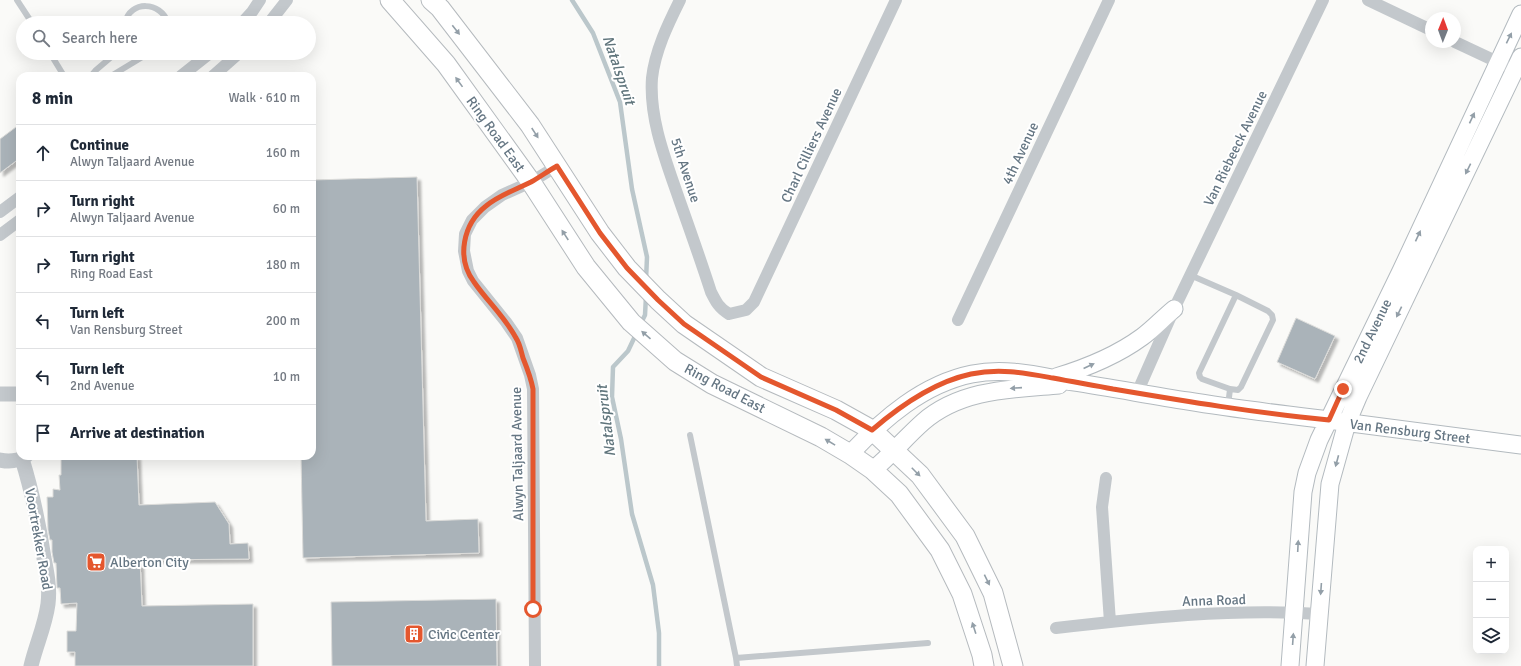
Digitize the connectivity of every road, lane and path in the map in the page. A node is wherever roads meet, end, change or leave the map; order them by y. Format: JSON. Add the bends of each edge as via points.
{"nodes":[{"id":1,"x":18,"y":0,"type":"edge"},
{"id":2,"x":260,"y":0,"type":"edge"},
{"id":3,"x":287,"y":0,"type":"edge"},
{"id":4,"x":390,"y":0,"type":"edge"},
{"id":5,"x":431,"y":0,"type":"edge"},
{"id":6,"x":680,"y":0,"type":"edge"},
{"id":7,"x":896,"y":0,"type":"edge"},
{"id":8,"x":1109,"y":0,"type":"edge"},
{"id":9,"x":1323,"y":0,"type":"edge"},
{"id":10,"x":1368,"y":0,"type":"edge"},
{"id":11,"x":1521,"y":14,"type":"edge"},
{"id":12,"x":28,"y":16,"type":"edge"},
{"id":13,"x":127,"y":16,"type":"edge"},
{"id":14,"x":165,"y":16,"type":"edge"},
{"id":15,"x":248,"y":16,"type":"edge"},
{"id":16,"x":274,"y":16,"type":"edge"},
{"id":17,"x":1425,"y":27,"type":"edge"},
{"id":18,"x":1461,"y":45,"type":"edge"},
{"id":19,"x":54,"y":60,"type":"edge"},
{"id":20,"x":108,"y":60,"type":"edge"},
{"id":21,"x":137,"y":60,"type":"edge"},
{"id":22,"x":202,"y":60,"type":"edge"},
{"id":23,"x":231,"y":60,"type":"edge"},
{"id":24,"x":1498,"y":62,"type":"junction"},
{"id":25,"x":1519,"y":67,"type":"edge"},
{"id":26,"x":62,"y":72,"type":"edge"},
{"id":27,"x":95,"y":72,"type":"edge"},
{"id":28,"x":118,"y":72,"type":"edge"},
{"id":29,"x":188,"y":72,"type":"edge"},
{"id":30,"x":218,"y":72,"type":"edge"},
{"id":31,"x":557,"y":166,"type":"junction"},
{"id":32,"x":531,"y":182,"type":"junction"},
{"id":33,"x":16,"y":200,"type":"edge"},
{"id":34,"x":0,"y":212,"type":"edge"},
{"id":35,"x":16,"y":223,"type":"edge"},
{"id":36,"x":0,"y":236,"type":"edge"},
{"id":37,"x":1190,"y":275,"type":"junction"},
{"id":38,"x":1236,"y":294,"type":"junction"},
{"id":39,"x":754,"y":302,"type":"joint"},
{"id":40,"x":1174,"y":309,"type":"junction"},
{"id":41,"x":958,"y":320,"type":"dead end"},
{"id":42,"x":1052,"y":378,"type":"junction"},
{"id":43,"x":1083,"y":384,"type":"junction"},
{"id":44,"x":1230,"y":389,"type":"junction"},
{"id":45,"x":1,"y":393,"type":"edge"},
{"id":46,"x":1137,"y":393,"type":"junction"},
{"id":47,"x":16,"y":394,"type":"edge"},
{"id":48,"x":1228,"y":408,"type":"junction"},
{"id":49,"x":1329,"y":420,"type":"junction"},
{"id":50,"x":1347,"y":423,"type":"junction"},
{"id":51,"x":872,"y":430,"type":"junction"},
{"id":52,"x":690,"y":435,"type":"dead end"},
{"id":53,"x":1521,"y":445,"type":"edge"},
{"id":54,"x":894,"y":451,"type":"junction"},
{"id":55,"x":850,"y":454,"type":"junction"},
{"id":56,"x":16,"y":459,"type":"edge"},
{"id":57,"x":0,"y":460,"type":"edge"},
{"id":58,"x":25,"y":460,"type":"edge"},
{"id":59,"x":873,"y":470,"type":"junction"},
{"id":60,"x":1106,"y":478,"type":"dead end"},
{"id":61,"x":1295,"y":612,"type":"junction"},
{"id":62,"x":1319,"y":614,"type":"junction"},
{"id":63,"x":1110,"y":622,"type":"junction"},
{"id":64,"x":1056,"y":628,"type":"dead end"},
{"id":65,"x":928,"y":643,"type":"dead end"},
{"id":66,"x":736,"y":658,"type":"junction"},
{"id":67,"x":31,"y":666,"type":"edge"},
{"id":68,"x":535,"y":666,"type":"edge"},
{"id":69,"x":737,"y":666,"type":"edge"},
{"id":70,"x":984,"y":666,"type":"edge"},
{"id":71,"x":1013,"y":666,"type":"edge"},
{"id":72,"x":1290,"y":666,"type":"edge"},
{"id":73,"x":1315,"y":666,"type":"edge"}],
"edges":[{"from":1,"to":12,"type":"lane"},
{"from":2,"to":15,"type":"street"},
{"from":3,"to":16,"type":"street"},
{"from":32,"to":4,"type":"main road","name":"Ring Road East","one_way":true,"via":[[446,64]]},
{"from":5,"to":31,"type":"main road","name":"Ring Road East","one_way":true,"via":[[440,8],[530,125]]},
{"from":6,"to":39,"type":"street","name":"5th Avenue","via":[[656,57],[652,77],[656,124],[667,165],[716,303],[729,314],[746,310]]},
{"from":7,"to":39,"type":"street","name":"Charl Cilliers Avenue"},
{"from":8,"to":41,"type":"street","name":"4th Avenue"},
{"from":9,"to":37,"type":"street","name":"Van Riebeeck Avenue"},
{"from":10,"to":17,"type":"street"},
{"from":24,"to":11,"type":"main road","name":"2nd Avenue","one_way":true},
{"from":13,"to":14,"type":"lane","via":[[141,6],[151,6],[159,9]]},
{"from":18,"to":24,"type":"street"},
{"from":19,"to":26,"type":"lane"},
{"from":20,"to":27,"type":"lane"},
{"from":21,"to":28,"type":"lane"},
{"from":22,"to":29,"type":"street"},
{"from":23,"to":30,"type":"street"},
{"from":24,"to":25,"type":"street"},
{"from":49,"to":24,"type":"main road","name":"2nd Avenue","one_way":true},
{"from":25,"to":50,"type":"main road","name":"2nd Avenue","one_way":true},
{"from":31,"to":32,"type":"street","name":"Alwyn Taljaard Avenue"},
{"from":31,"to":51,"type":"main road","name":"Ring Road East","via":[[600,233],[627,268],[684,324],[761,377],[836,410]]},
{"from":55,"to":32,"type":"main road","name":"Ring Road East","one_way":true,"via":[[821,437],[712,384],[675,361],[631,322],[586,268]]},
{"from":32,"to":68,"type":"street","name":"Alwyn Taljaard Avenue","via":[[502,195],[472,220],[465,234],[464,251],[473,282],[517,338],[533,389]]},
{"from":33,"to":34,"type":"street"},
{"from":35,"to":36,"type":"street"},
{"from":37,"to":38,"type":"lane"},
{"from":37,"to":40,"type":"street","name":"Van Riebeeck Avenue"},
{"from":38,"to":44,"type":"lane","via":[[1199,373],[1202,379]]},
{"from":38,"to":44,"type":"lane","via":[[1268,311],[1273,320],[1241,387],[1238,390]]},
{"from":42,"to":40,"type":"main road","one_way":true,"via":[[1084,369],[1114,354],[1142,337]]},
{"from":40,"to":46,"type":"street","name":"Van Riebeeck Avenue"},
{"from":42,"to":43,"type":"main road","name":"Van Rensburg Street"},
{"from":42,"to":51,"type":"main road","name":"Van Rensburg Street","via":[[1022,372],[996,371],[972,374],[945,382],[914,399]]},
{"from":43,"to":46,"type":"main road","name":"Van Rensburg Street"},
{"from":43,"to":54,"type":"main road","one_way":true,"via":[[976,394],[944,407],[924,421]]},
{"from":44,"to":48,"type":"lane"},
{"from":45,"to":47,"type":"street"},
{"from":46,"to":48,"type":"main road","name":"Van Rensburg Street"},
{"from":48,"to":49,"type":"main road","name":"Van Rensburg Street"},
{"from":49,"to":50,"type":"main road","name":"Van Rensburg Street"},
{"from":61,"to":49,"type":"main road","name":"2nd Avenue","one_way":true,"via":[[1303,492],[1313,456]]},
{"from":50,"to":53,"type":"main road","name":"Van Rensburg Street"},
{"from":50,"to":62,"type":"main road","name":"2nd Avenue","one_way":true,"via":[[1330,484]]},
{"from":51,"to":54,"type":"main road","name":"Ring Road East"},
{"from":51,"to":55,"type":"main road","name":"Van Rensburg Street"},
{"from":52,"to":66,"type":"lane"},
{"from":54,"to":59,"type":"main road"},
{"from":54,"to":71,"type":"main road","name":"Ring Road East","one_way":true,"via":[[920,475],[965,536],[993,593]]},
{"from":55,"to":59,"type":"main road","name":"Ring Road East"},
{"from":56,"to":57,"type":"street"},
{"from":58,"to":67,"type":"street","name":"Voortrekker Road","via":[[49,587],[44,626]]},
{"from":70,"to":59,"type":"main road","name":"Ring Road East","one_way":true,"via":[[962,594],[940,550],[898,494]]},
{"from":60,"to":63,"type":"street","via":[[1102,508]]},
{"from":61,"to":62,"type":"street","name":"Anna Road"},
{"from":61,"to":63,"type":"street","name":"Anna Road","via":[[1199,614]]},
{"from":72,"to":61,"type":"main road","name":"2nd Avenue","one_way":true},
{"from":62,"to":73,"type":"main road","name":"2nd Avenue"},
{"from":63,"to":64,"type":"street","name":"Anna Road"},
{"from":65,"to":66,"type":"lane"},
{"from":66,"to":69,"type":"lane"}]}
